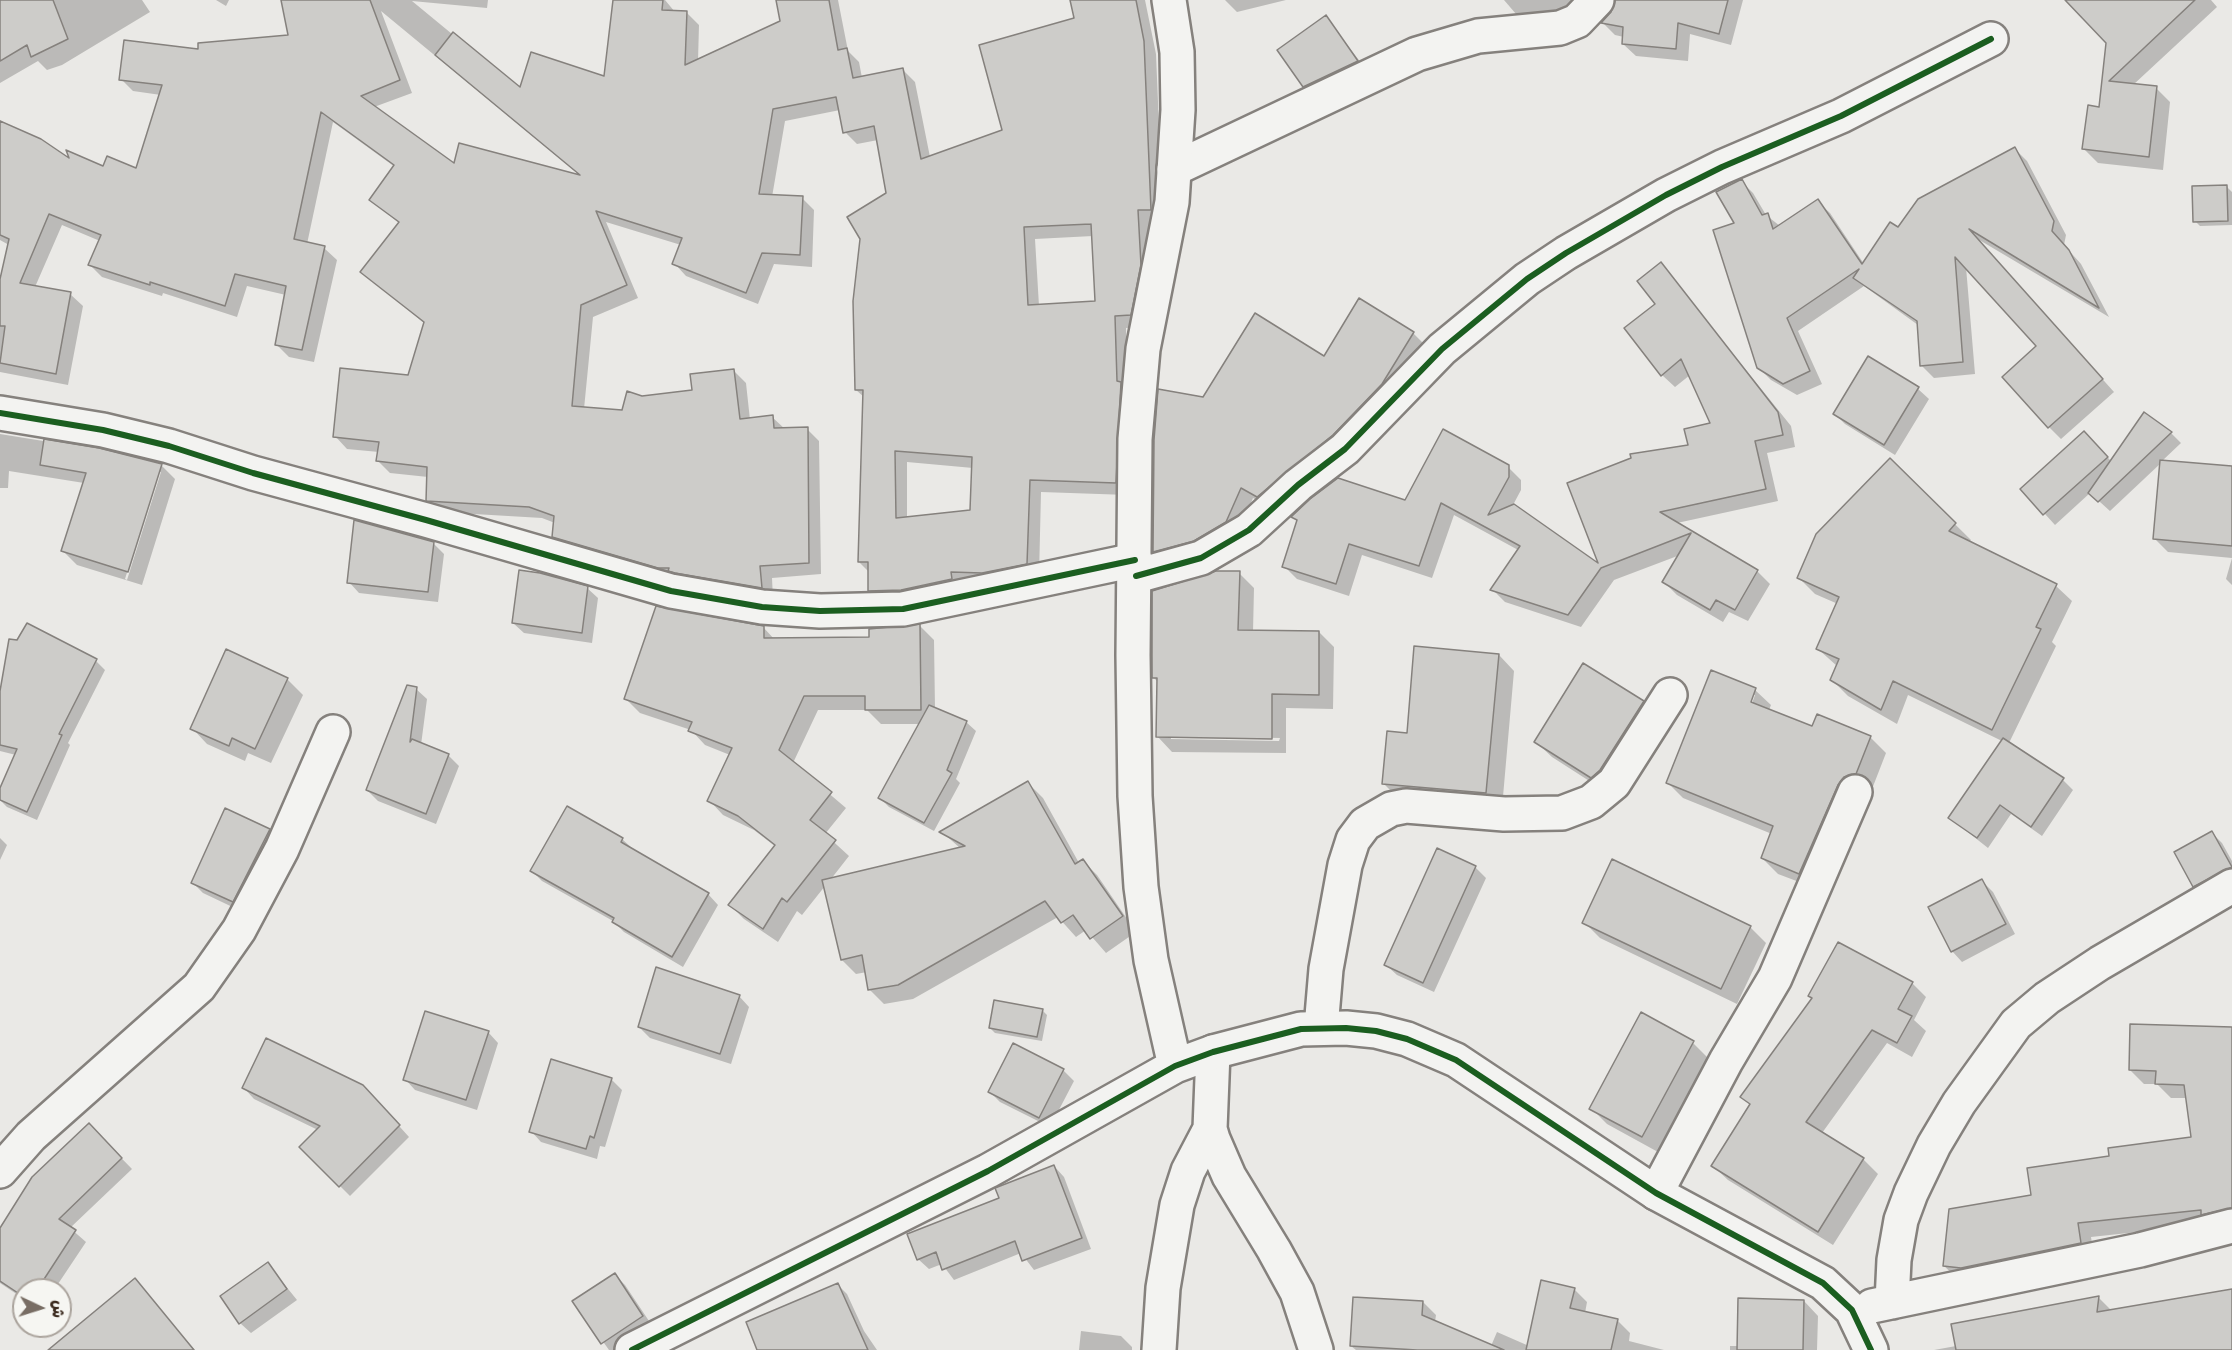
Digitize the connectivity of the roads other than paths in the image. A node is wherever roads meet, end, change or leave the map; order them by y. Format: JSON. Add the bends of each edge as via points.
{"nodes":[{"id":1,"x":1169,"y":0,"type":"edge"},
{"id":2,"x":1597,"y":0,"type":"edge"},
{"id":3,"x":1991,"y":39,"type":"dead end"},
{"id":4,"x":1174,"y":169,"type":"junction"},
{"id":5,"x":0,"y":413,"type":"edge"},
{"id":6,"x":1136,"y":568,"type":"junction"},
{"id":7,"x":1671,"y":695,"type":"dead end"},
{"id":8,"x":333,"y":732,"type":"dead end"},
{"id":9,"x":1855,"y":792,"type":"dead end"},
{"id":10,"x":2232,"y":886,"type":"edge"},
{"id":11,"x":1321,"y":1029,"type":"junction"},
{"id":12,"x":1213,"y":1052,"type":"junction"},
{"id":13,"x":1175,"y":1066,"type":"junction"},
{"id":14,"x":1210,"y":1129,"type":"junction"},
{"id":15,"x":0,"y":1171,"type":"edge"},
{"id":16,"x":1656,"y":1193,"type":"junction"},
{"id":17,"x":2232,"y":1226,"type":"edge"},
{"id":18,"x":1892,"y":1302,"type":"junction"},
{"id":19,"x":1852,"y":1310,"type":"junction"},
{"id":20,"x":632,"y":1350,"type":"edge"},
{"id":21,"x":1159,"y":1350,"type":"edge"},
{"id":22,"x":1316,"y":1350,"type":"edge"},
{"id":23,"x":1871,"y":1350,"type":"edge"}],
"edges":[{"from":1,"to":4,"type":"street","via":[[1177,52]]},
{"from":2,"to":4,"type":"street","via":[[1577,21],[1560,27],[1478,36],[1417,54]]},
{"from":3,"to":6,"type":"street","via":[[1841,116],[1665,195],[1566,253],[1527,279],[1442,349],[1346,449],[1298,485],[1249,530],[1201,558]]},
{"from":4,"to":6,"type":"street","via":[[1172,202],[1141,372],[1135,440]]},
{"from":5,"to":6,"type":"street","via":[[168,446],[671,591],[762,607],[820,611],[903,609]]},
{"from":6,"to":13,"type":"street","via":[[1135,796],[1141,888],[1151,960]]},
{"from":7,"to":11,"type":"street","via":[[1614,783],[1591,802],[1562,813],[1504,814],[1406,806],[1391,809],[1365,824],[1353,840],[1345,865],[1326,969]]},
{"from":8,"to":15,"type":"street","via":[[282,849],[239,930],[199,987],[31,1136]]},
{"from":9,"to":16,"type":"street","via":[[1775,978]]},
{"from":10,"to":18,"type":"street","via":[[2100,963],[2016,1024],[1959,1103],[1911,1193],[1901,1220],[1894,1260]]},
{"from":11,"to":12,"type":"street","via":[[1301,1029]]},
{"from":11,"to":16,"type":"street","via":[[1376,1031],[1407,1039],[1456,1060]]},
{"from":12,"to":13,"type":"street"},
{"from":12,"to":14,"type":"street"},
{"from":13,"to":20,"type":"street","via":[[988,1171]]},
{"from":14,"to":21,"type":"street","via":[[1188,1170],[1177,1205],[1163,1288]]},
{"from":14,"to":22,"type":"street","via":[[1229,1176],[1297,1292]]},
{"from":16,"to":19,"type":"street","via":[[1823,1283]]},
{"from":17,"to":18,"type":"street","via":[[2140,1250]]},
{"from":18,"to":19,"type":"street"},
{"from":19,"to":23,"type":"street"}]}
